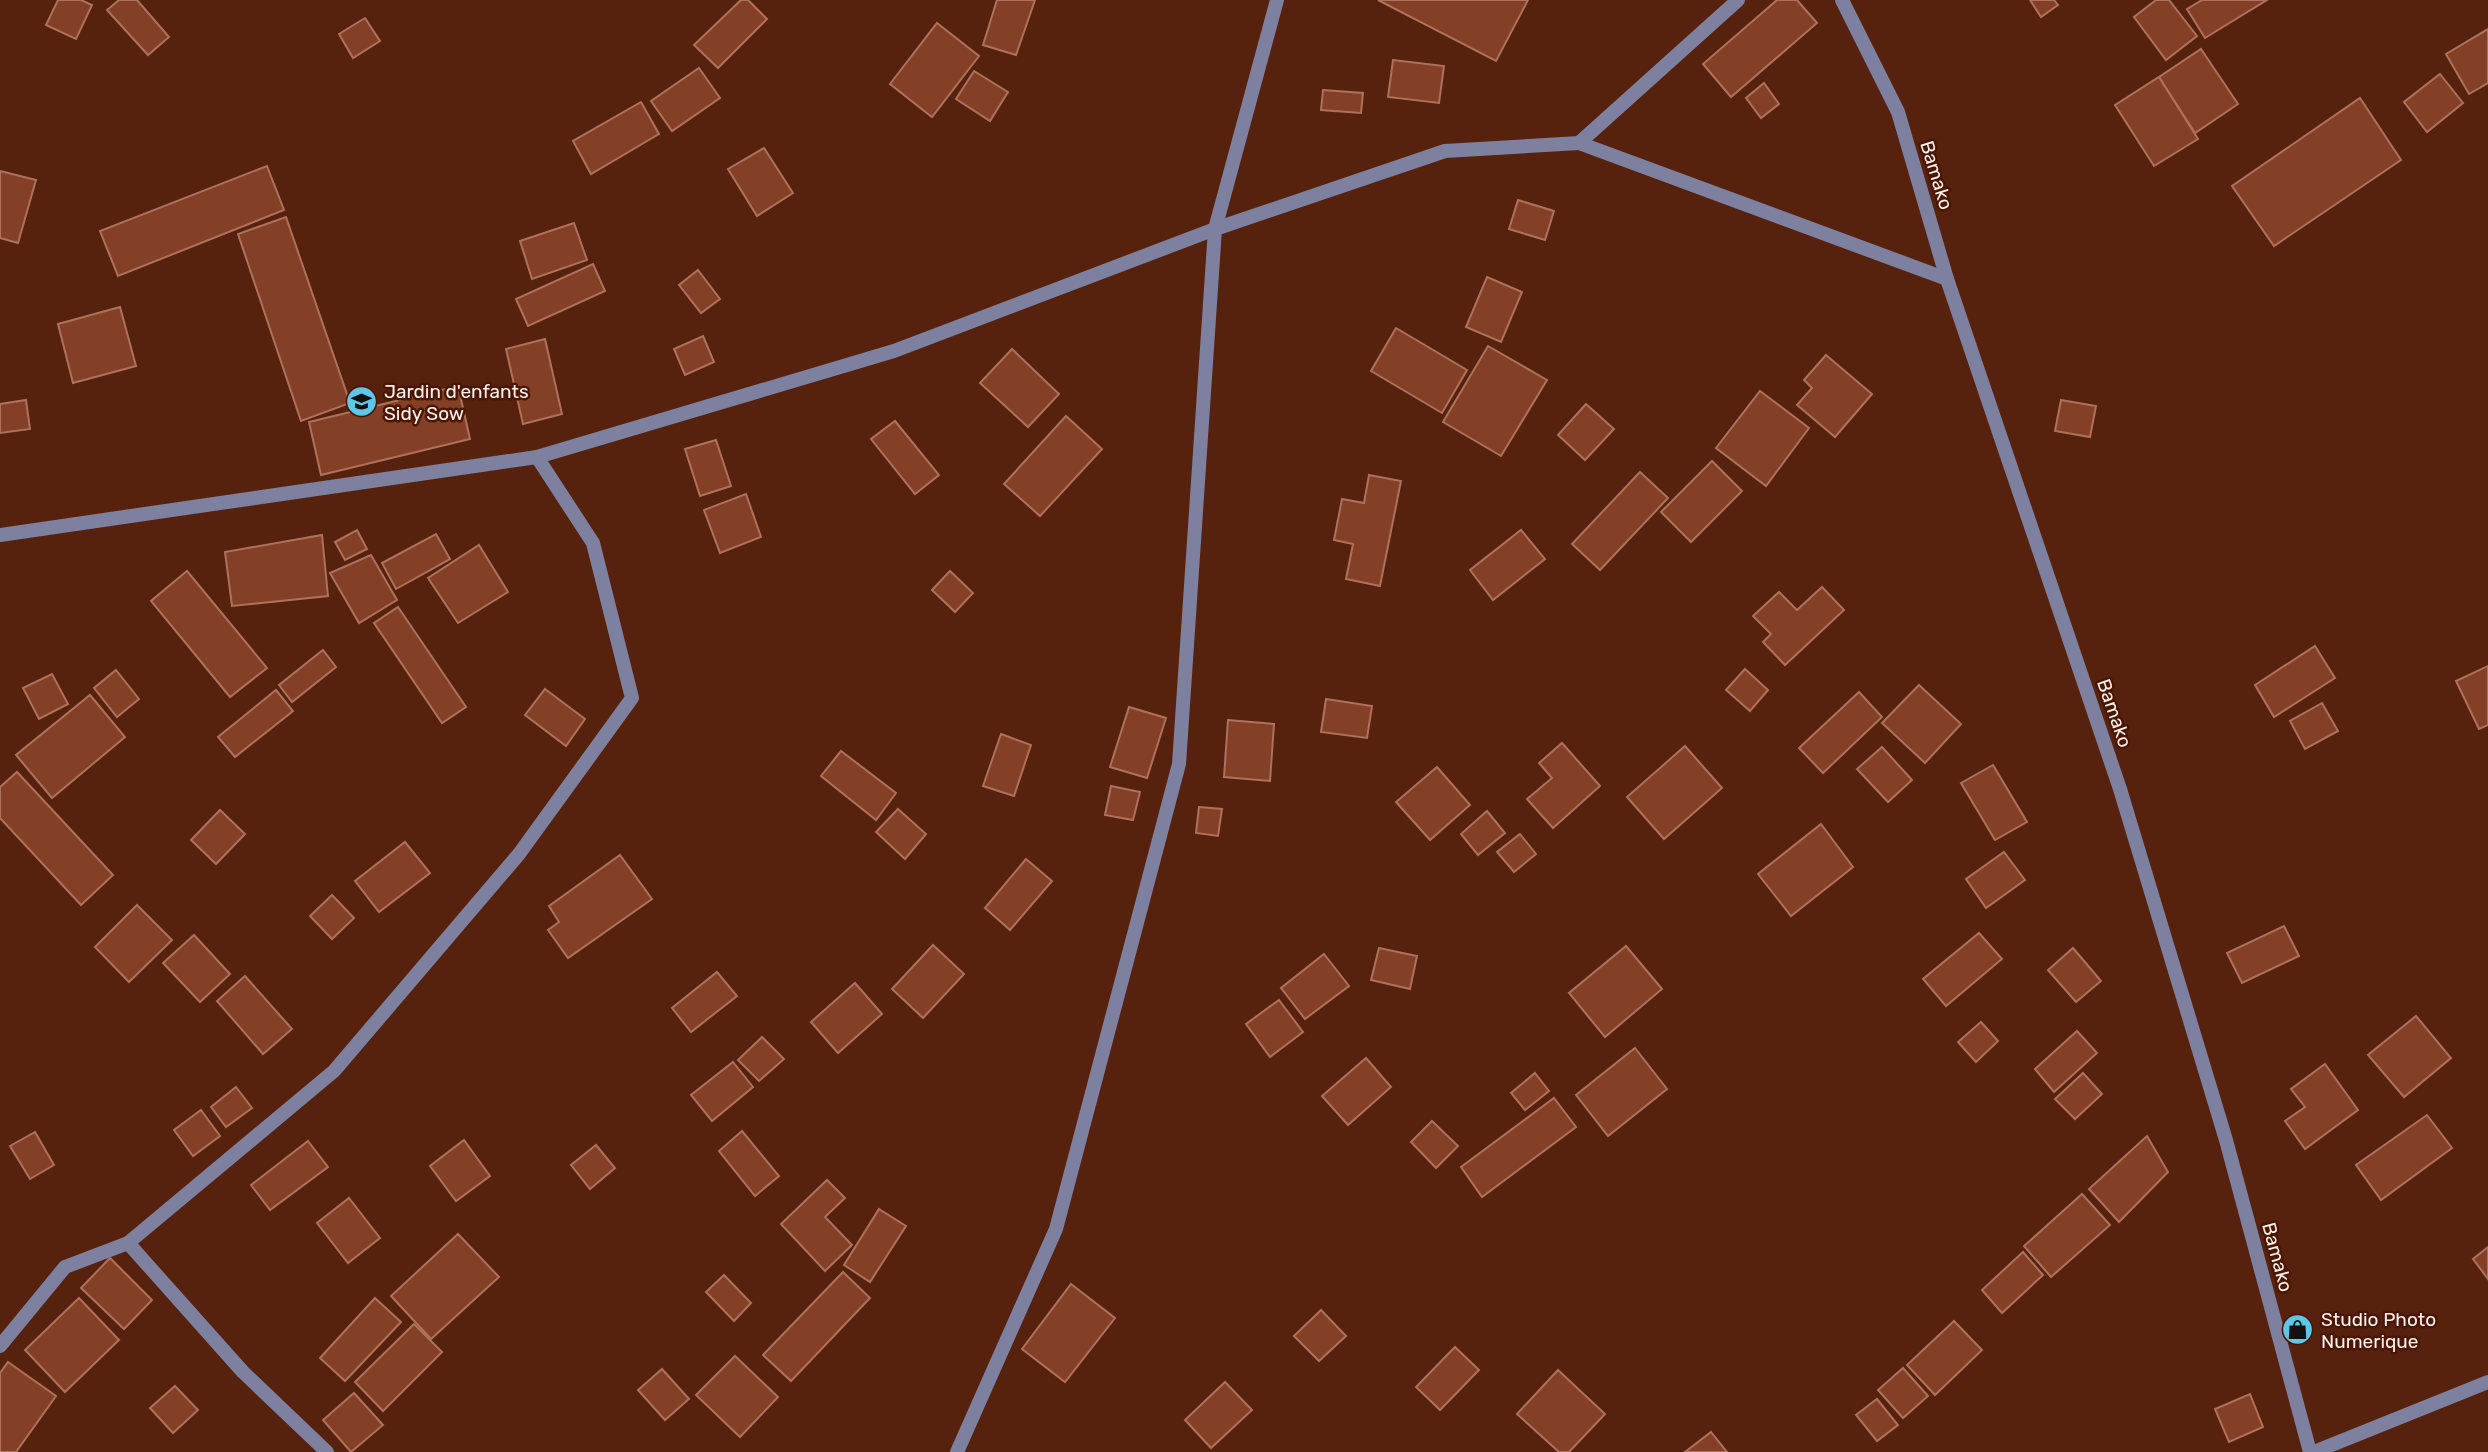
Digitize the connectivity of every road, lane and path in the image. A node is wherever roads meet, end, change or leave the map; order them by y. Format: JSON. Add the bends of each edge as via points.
{"nodes":[{"id":1,"x":1277,"y":0,"type":"edge"},
{"id":2,"x":1738,"y":0,"type":"edge"},
{"id":3,"x":1842,"y":0,"type":"edge"},
{"id":4,"x":1579,"y":144,"type":"junction"},
{"id":5,"x":1215,"y":229,"type":"junction"},
{"id":6,"x":1948,"y":279,"type":"junction"},
{"id":7,"x":537,"y":457,"type":"junction"},
{"id":8,"x":0,"y":535,"type":"edge"},
{"id":9,"x":128,"y":1243,"type":"junction"},
{"id":10,"x":0,"y":1346,"type":"edge"},
{"id":11,"x":2488,"y":1382,"type":"edge"},
{"id":12,"x":327,"y":1452,"type":"edge"},
{"id":13,"x":957,"y":1452,"type":"edge"},
{"id":14,"x":2312,"y":1452,"type":"edge"}],
"edges":[{"from":1,"to":5,"type":"street"},
{"from":2,"to":4,"type":"street"},
{"from":3,"to":6,"type":"street","name":"Bamako","via":[[1898,112]]},
{"from":4,"to":5,"type":"street","via":[[1445,150]]},
{"from":4,"to":6,"type":"street"},
{"from":5,"to":7,"type":"street","via":[[894,351]]},
{"from":5,"to":13,"type":"street","via":[[1179,764],[1056,1229]]},
{"from":6,"to":14,"type":"street","name":"Bamako","via":[[2120,789],[2226,1140]]},
{"from":7,"to":8,"type":"street"},
{"from":7,"to":9,"type":"street","via":[[593,542],[632,698],[519,854],[334,1071]]},
{"from":9,"to":10,"type":"street","via":[[65,1267]]},
{"from":9,"to":12,"type":"street","via":[[243,1372]]},
{"from":11,"to":14,"type":"street"}]}
